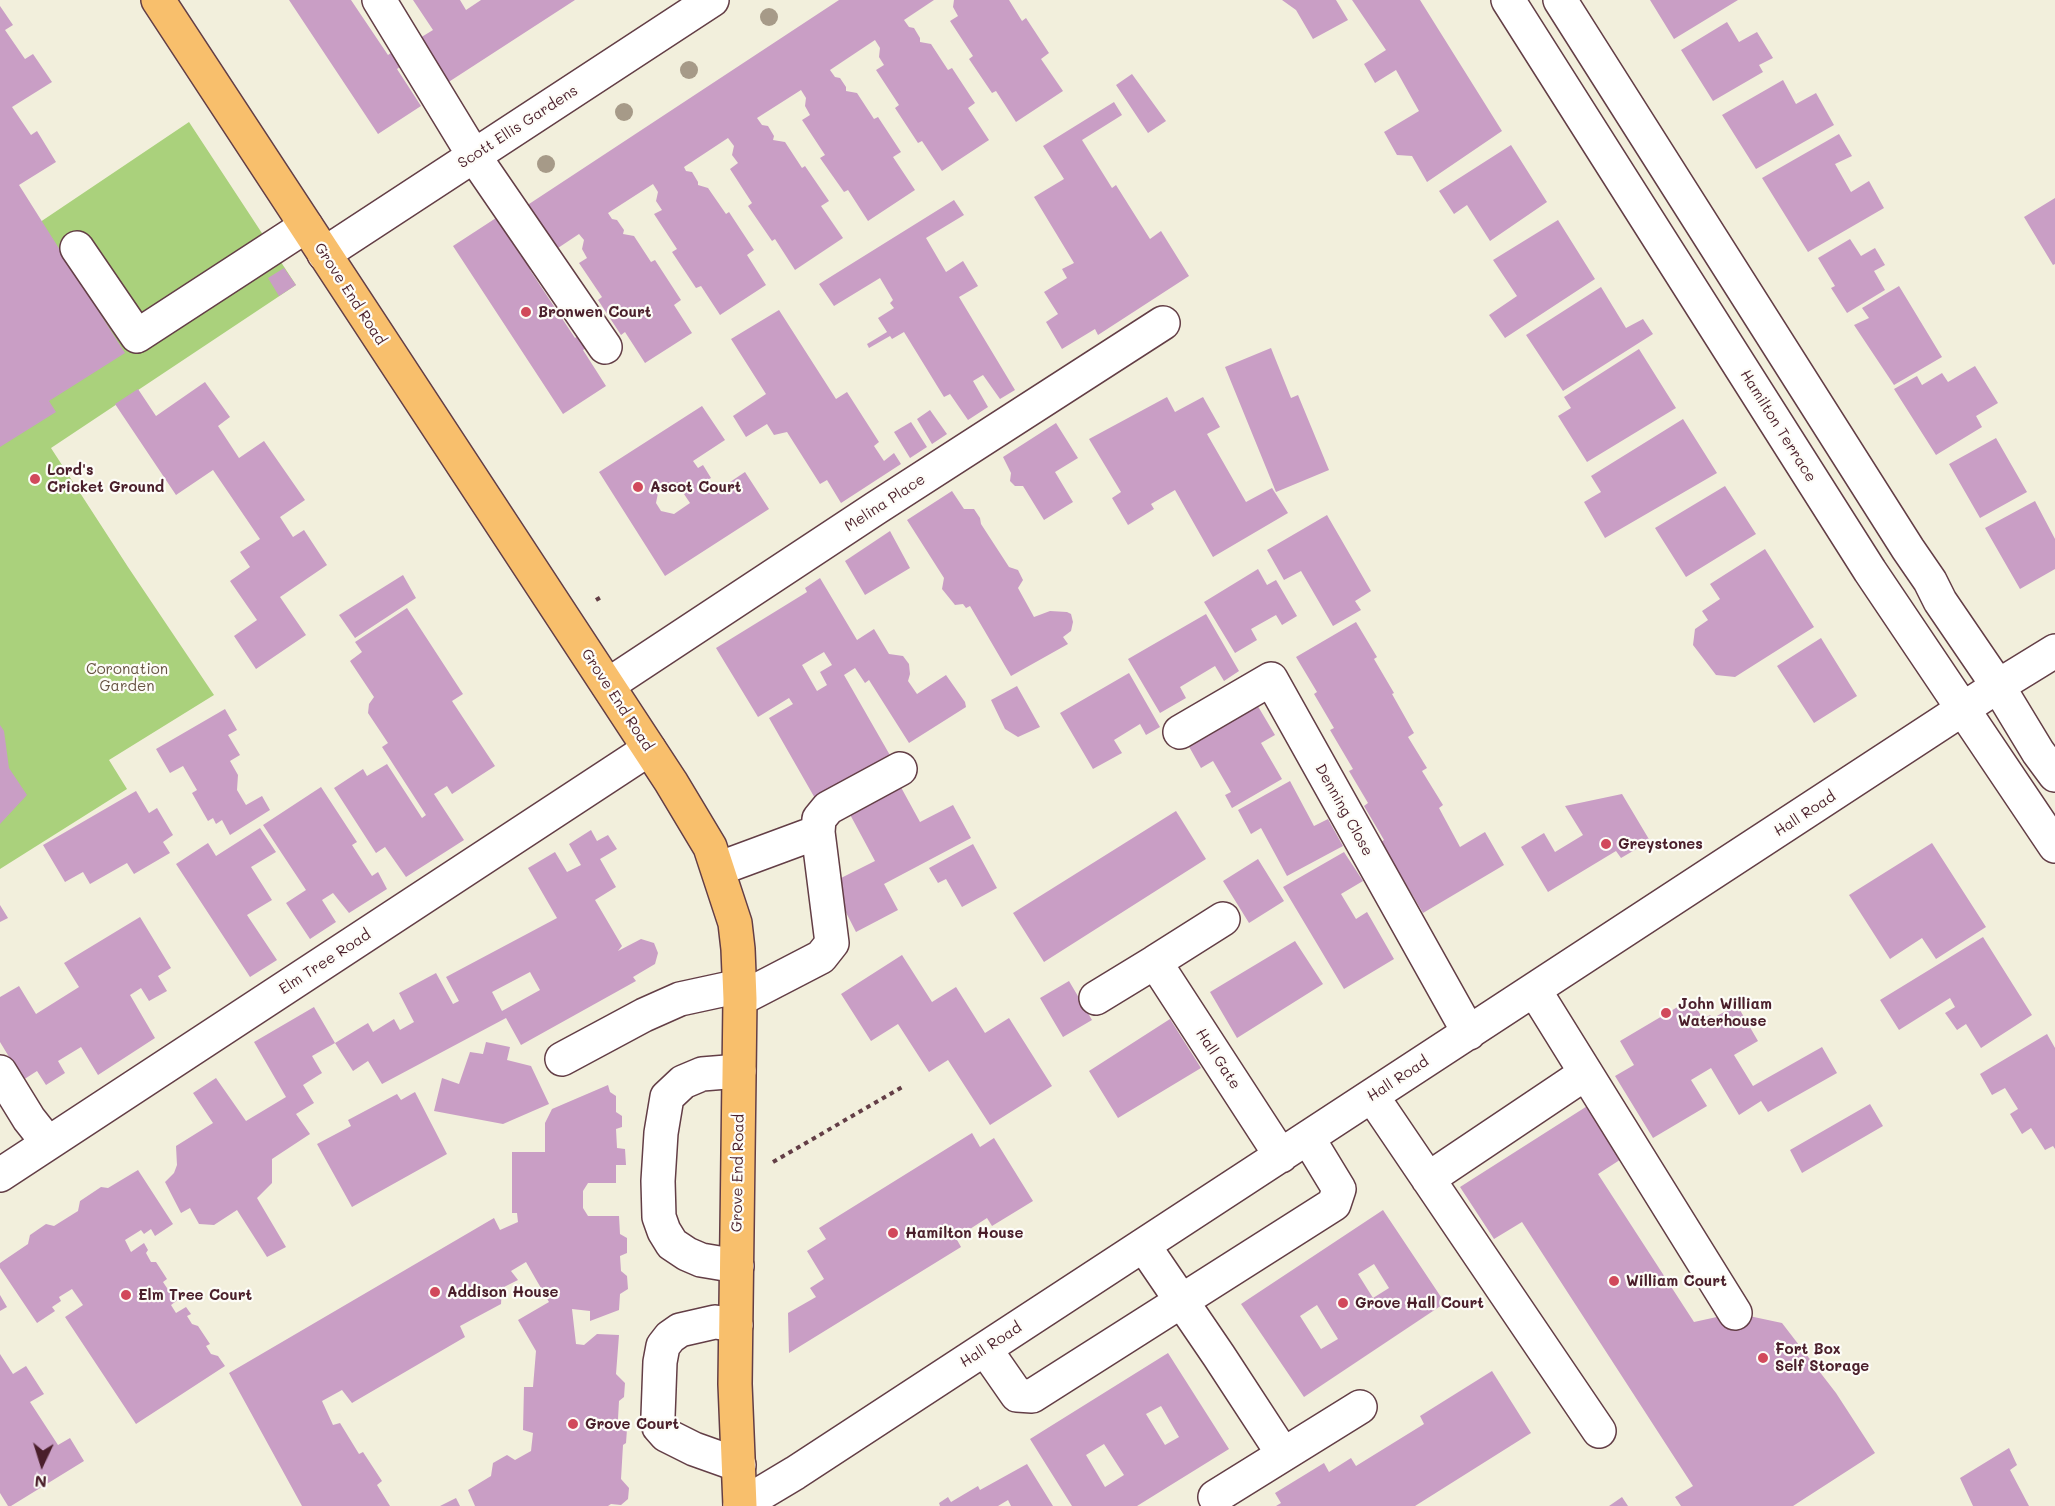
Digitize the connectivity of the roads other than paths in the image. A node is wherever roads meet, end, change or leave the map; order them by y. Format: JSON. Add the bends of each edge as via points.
{"nodes":[{"id":1,"x":158,"y":0,"type":"edge"},
{"id":2,"x":379,"y":0,"type":"edge"},
{"id":3,"x":712,"y":0,"type":"edge"},
{"id":4,"x":1508,"y":0,"type":"edge"},
{"id":5,"x":1560,"y":0,"type":"edge"},
{"id":6,"x":474,"y":156,"type":"junction"},
{"id":7,"x":306,"y":226,"type":"junction"},
{"id":8,"x":77,"y":248,"type":"dead end"},
{"id":9,"x":324,"y":254,"type":"junction"},
{"id":10,"x":1163,"y":323,"type":"dead end"},
{"id":11,"x":605,"y":348,"type":"dead end"},
{"id":12,"x":2055,"y":651,"type":"edge"},
{"id":13,"x":608,"y":686,"type":"junction"},
{"id":14,"x":1998,"y":686,"type":"junction"},
{"id":15,"x":1962,"y":710,"type":"junction"},
{"id":16,"x":1180,"y":732,"type":"dead end"},
{"id":17,"x":649,"y":750,"type":"junction"},
{"id":18,"x":900,"y":769,"type":"dead end"},
{"id":19,"x":2055,"y":775,"type":"edge"},
{"id":20,"x":818,"y":832,"type":"junction"},
{"id":21,"x":2055,"y":846,"type":"edge"},
{"id":22,"x":718,"y":869,"type":"junction"},
{"id":23,"x":1223,"y":919,"type":"dead end"},
{"id":24,"x":1155,"y":962,"type":"junction"},
{"id":25,"x":1534,"y":991,"type":"junction"},
{"id":26,"x":740,"y":993,"type":"junction"},
{"id":27,"x":1096,"y":998,"type":"dead end"},
{"id":28,"x":1469,"y":1033,"type":"junction"},
{"id":29,"x":562,"y":1059,"type":"dead end"},
{"id":30,"x":739,"y":1071,"type":"junction"},
{"id":31,"x":0,"y":1072,"type":"edge"},
{"id":32,"x":1586,"y":1073,"type":"junction"},
{"id":33,"x":1372,"y":1096,"type":"junction"},
{"id":34,"x":1308,"y":1138,"type":"junction"},
{"id":35,"x":48,"y":1143,"type":"junction"},
{"id":36,"x":1281,"y":1156,"type":"junction"},
{"id":37,"x":0,"y":1174,"type":"edge"},
{"id":38,"x":1428,"y":1179,"type":"junction"},
{"id":39,"x":1144,"y":1246,"type":"junction"},
{"id":40,"x":737,"y":1266,"type":"junction"},
{"id":41,"x":1180,"y":1300,"type":"junction"},
{"id":42,"x":1735,"y":1313,"type":"dead end"},
{"id":43,"x":736,"y":1325,"type":"junction"},
{"id":44,"x":985,"y":1349,"type":"junction"},
{"id":45,"x":1360,"y":1407,"type":"dead end"},
{"id":46,"x":1599,"y":1431,"type":"dead end"},
{"id":47,"x":1283,"y":1455,"type":"junction"},
{"id":48,"x":739,"y":1465,"type":"junction"},
{"id":49,"x":1215,"y":1497,"type":"dead end"},
{"id":50,"x":740,"y":1506,"type":"edge"}],
"edges":[{"from":1,"to":7,"type":"main road","name":"Grove End Road"},
{"from":2,"to":6,"type":"street"},
{"from":3,"to":6,"type":"street","name":"Scott Ellis Gardens"},
{"from":4,"to":15,"type":"street","name":"Hamilton Terrace"},
{"from":5,"to":14,"type":"street","via":[[1940,601]]},
{"from":6,"to":9,"type":"street","name":"Scott Ellis Gardens"},
{"from":6,"to":11,"type":"street"},
{"from":7,"to":8,"type":"street","via":[[137,336]]},
{"from":7,"to":9,"type":"main road","name":"Grove End Road"},
{"from":9,"to":13,"type":"main road","name":"Grove End Road"},
{"from":10,"to":13,"type":"street","name":"Melina Place"},
{"from":12,"to":14,"type":"street","name":"Hall Road"},
{"from":13,"to":17,"type":"main road","name":"Grove End Road"},
{"from":14,"to":15,"type":"street","name":"Hall Road"},
{"from":14,"to":19,"type":"street"},
{"from":15,"to":21,"type":"street","name":"Hamilton Terrace"},
{"from":15,"to":25,"type":"street","name":"Hall Road"},
{"from":16,"to":28,"type":"street","name":"Denning Close","via":[[1271,679]]},
{"from":17,"to":22,"type":"main road","name":"Grove End Road","via":[[700,828]]},
{"from":17,"to":35,"type":"street","name":"Elm Tree Road"},
{"from":18,"to":20,"type":"street","via":[[828,808],[819,819]]},
{"from":20,"to":22,"type":"street"},
{"from":20,"to":26,"type":"street","via":[[832,943],[821,957]]},
{"from":22,"to":26,"type":"main road","name":"Grove End Road","via":[[735,923]]},
{"from":23,"to":24,"type":"street"},
{"from":24,"to":27,"type":"street"},
{"from":24,"to":36,"type":"street","name":"Hall Gate"},
{"from":25,"to":28,"type":"street","name":"Hall Road"},
{"from":25,"to":32,"type":"street"},
{"from":26,"to":29,"type":"street","via":[[680,999]]},
{"from":26,"to":30,"type":"main road","name":"Grove End Road"},
{"from":28,"to":33,"type":"street","name":"Hall Road"},
{"from":30,"to":40,"type":"main road","name":"Grove End Road"},
{"from":30,"to":40,"type":"street","via":[[702,1074],[683,1082],[667,1097],[658,1181],[659,1217],[672,1244],[701,1260]]},
{"from":31,"to":35,"type":"street"},
{"from":32,"to":38,"type":"street"},
{"from":32,"to":42,"type":"street"},
{"from":33,"to":34,"type":"street","name":"Hall Road"},
{"from":33,"to":38,"type":"street"},
{"from":34,"to":36,"type":"street","name":"Hall Road"},
{"from":34,"to":41,"type":"street","via":[[1339,1189],[1334,1204]]},
{"from":35,"to":37,"type":"street","name":"Elm Tree Road"},
{"from":36,"to":39,"type":"street","name":"Hall Road"},
{"from":38,"to":46,"type":"street"},
{"from":39,"to":41,"type":"street"},
{"from":39,"to":44,"type":"street","name":"Hall Road"},
{"from":40,"to":43,"type":"main road","name":"Grove End Road"},
{"from":41,"to":44,"type":"street","via":[[1032,1396],[1017,1395]]},
{"from":41,"to":47,"type":"street"},
{"from":43,"to":48,"type":"main road","name":"Grove End Road"},
{"from":43,"to":48,"type":"street","via":[[715,1322],[680,1330],[670,1337],[663,1346],[660,1362],[658,1416],[659,1427],[666,1435]]},
{"from":44,"to":50,"type":"street","name":"Hall Road"},
{"from":45,"to":47,"type":"street"},
{"from":47,"to":49,"type":"street"},
{"from":48,"to":50,"type":"main road","name":"Grove End Road"}]}
